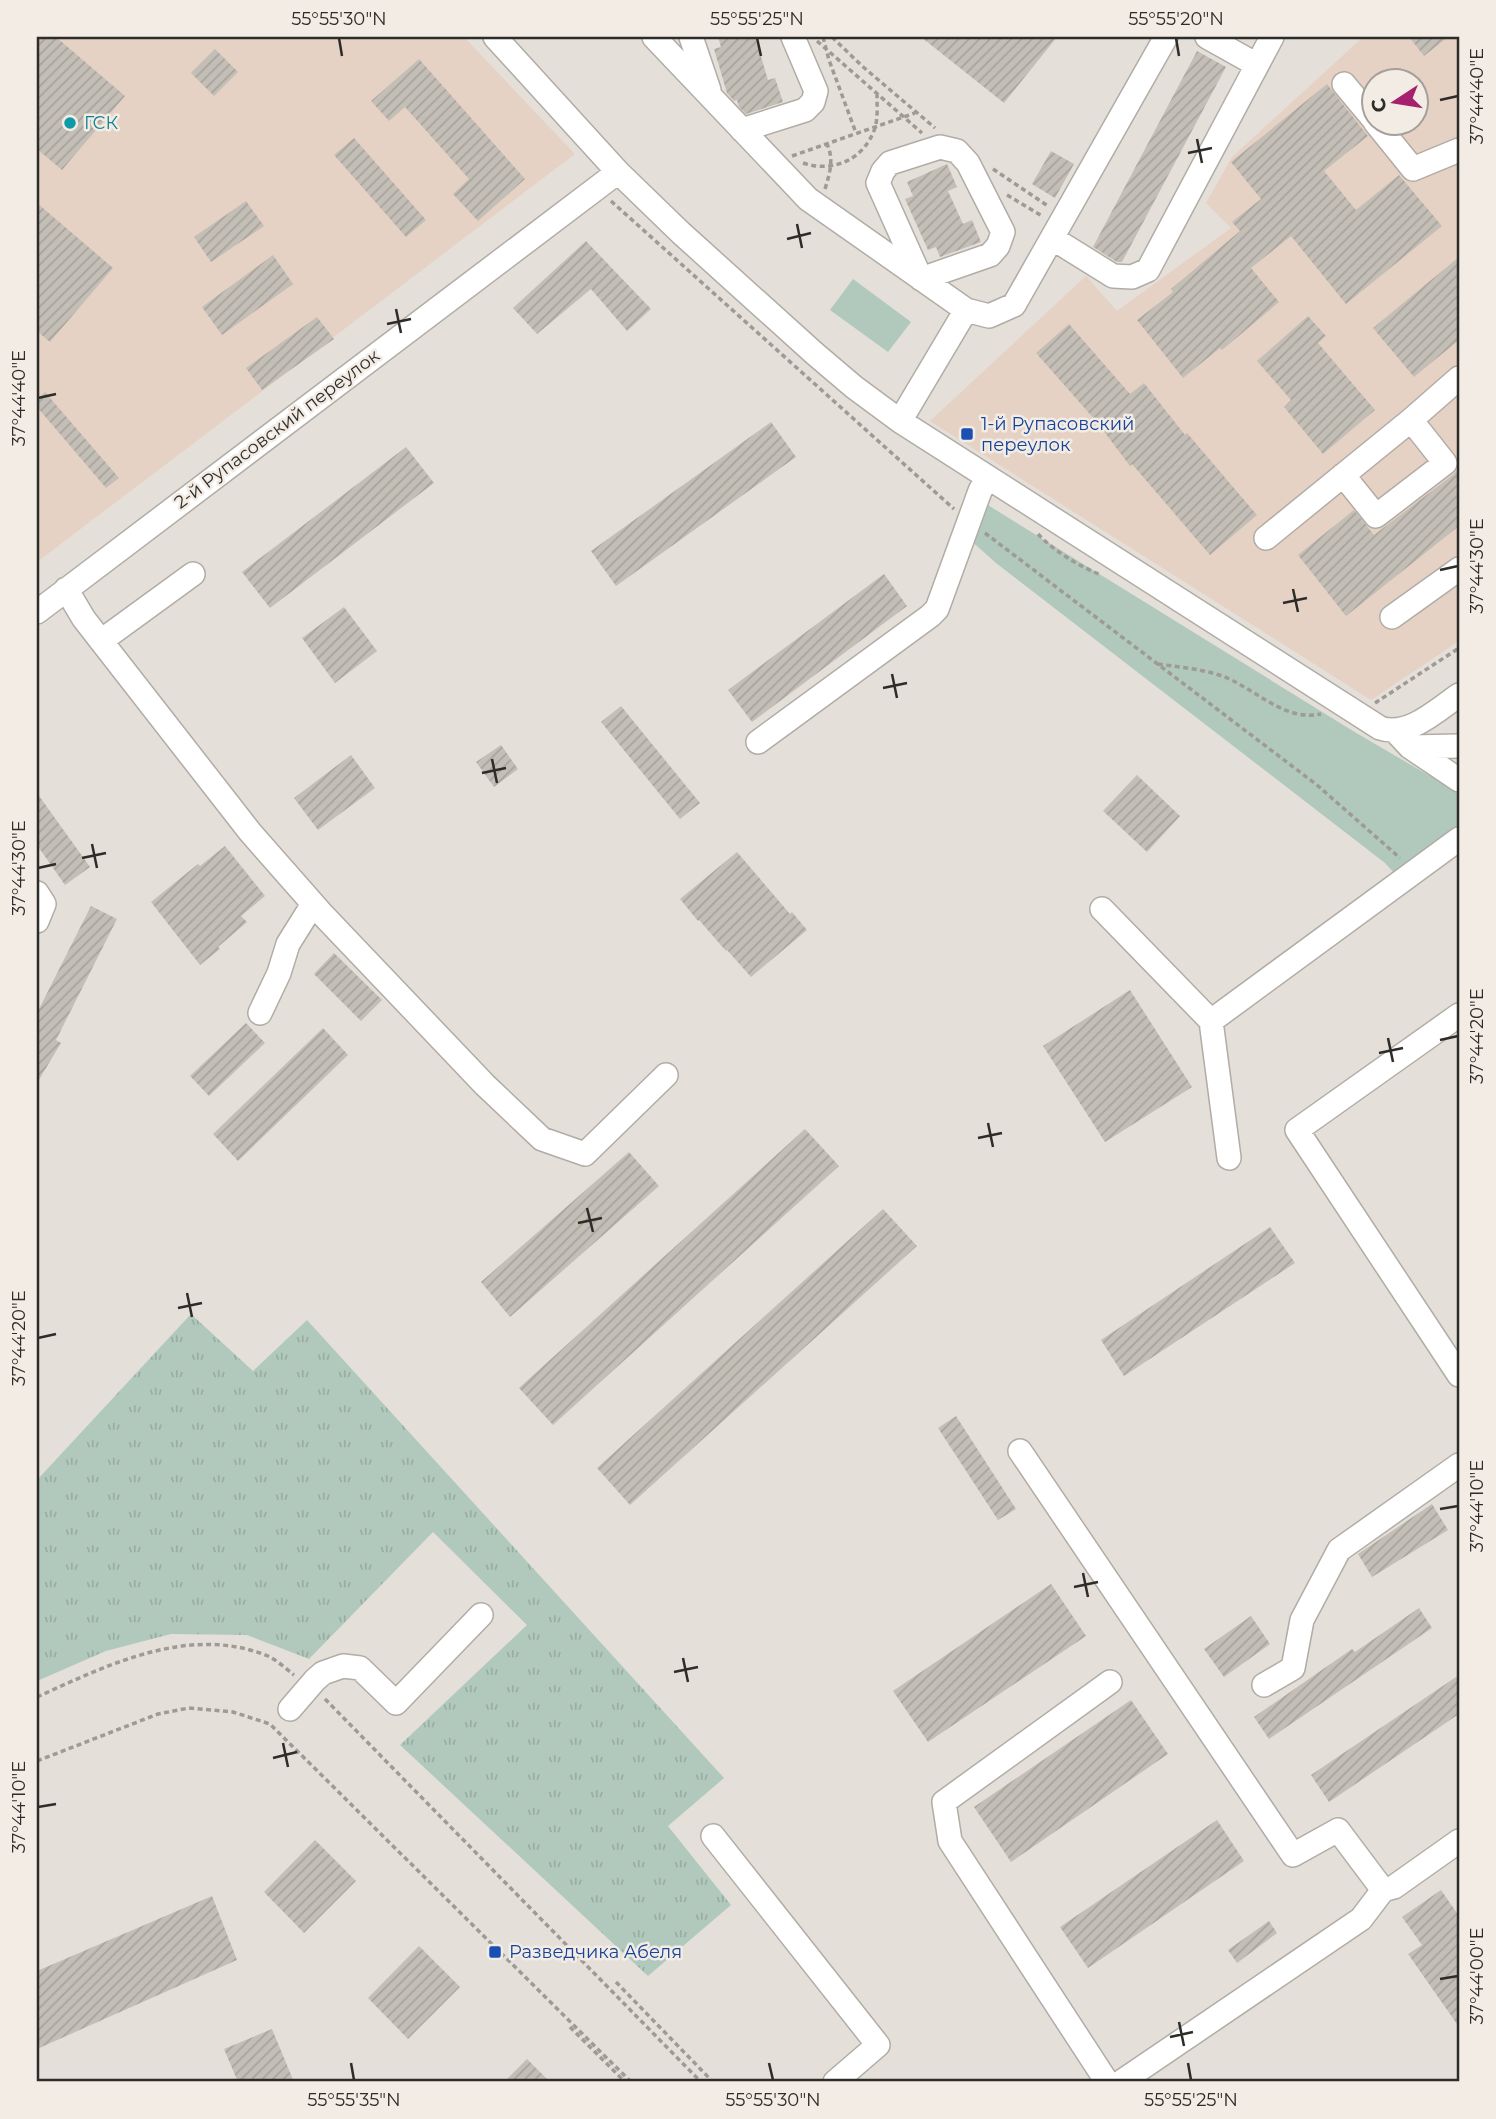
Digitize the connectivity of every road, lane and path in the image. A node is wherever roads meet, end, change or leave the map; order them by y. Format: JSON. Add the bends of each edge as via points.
{"nodes":[{"id":1,"x":495,"y":37,"type":"edge"},
{"id":2,"x":654,"y":37,"type":"edge"},
{"id":3,"x":691,"y":37,"type":"edge"},
{"id":4,"x":793,"y":37,"type":"edge"},
{"id":5,"x":823,"y":37,"type":"edge"},
{"id":6,"x":1166,"y":37,"type":"edge"},
{"id":7,"x":1207,"y":37,"type":"edge"},
{"id":8,"x":1272,"y":37,"type":"edge"},
{"id":9,"x":1257,"y":65,"type":"junction"},
{"id":10,"x":1345,"y":84,"type":"dead end"},
{"id":11,"x":710,"y":95,"type":"junction"},
{"id":12,"x":877,"y":95,"type":"dead end"},
{"id":13,"x":1360,"y":103,"type":"edge"},
{"id":14,"x":915,"y":113,"type":"dead end"},
{"id":15,"x":876,"y":127,"type":"junction"},
{"id":16,"x":742,"y":130,"type":"junction"},
{"id":17,"x":856,"y":133,"type":"junction"},
{"id":18,"x":1386,"y":136,"type":"edge"},
{"id":19,"x":827,"y":144,"type":"junction"},
{"id":20,"x":1459,"y":149,"type":"edge"},
{"id":21,"x":782,"y":159,"type":"junction"},
{"id":22,"x":831,"y":167,"type":"junction"},
{"id":23,"x":618,"y":172,"type":"junction"},
{"id":24,"x":607,"y":198,"type":"dead end"},
{"id":25,"x":817,"y":205,"type":"junction"},
{"id":26,"x":1052,"y":238,"type":"junction"},
{"id":27,"x":921,"y":279,"type":"junction"},
{"id":28,"x":966,"y":310,"type":"junction"},
{"id":29,"x":1459,"y":379,"type":"edge"},
{"id":30,"x":1411,"y":420,"type":"junction"},
{"id":31,"x":900,"y":421,"type":"junction"},
{"id":32,"x":1343,"y":475,"type":"junction"},
{"id":33,"x":987,"y":478,"type":"junction"},
{"id":34,"x":970,"y":521,"type":"junction"},
{"id":35,"x":1266,"y":538,"type":"dead end"},
{"id":36,"x":1459,"y":569,"type":"edge"},
{"id":37,"x":193,"y":574,"type":"dead end"},
{"id":38,"x":66,"y":589,"type":"junction"},
{"id":39,"x":37,"y":612,"type":"edge"},
{"id":40,"x":1392,"y":617,"type":"dead end"},
{"id":41,"x":101,"y":640,"type":"junction"},
{"id":42,"x":1459,"y":648,"type":"edge"},
{"id":43,"x":1157,"y":663,"type":"junction"},
{"id":44,"x":1459,"y":695,"type":"edge"},
{"id":45,"x":1370,"y":706,"type":"dead end"},
{"id":46,"x":1330,"y":712,"type":"dead end"},
{"id":47,"x":1402,"y":739,"type":"junction"},
{"id":48,"x":758,"y":742,"type":"dead end"},
{"id":49,"x":1459,"y":746,"type":"edge"},
{"id":50,"x":1459,"y":780,"type":"edge"},
{"id":51,"x":1459,"y":839,"type":"edge"},
{"id":52,"x":1415,"y":871,"type":"junction"},
{"id":53,"x":37,"y":893,"type":"edge"},
{"id":54,"x":313,"y":904,"type":"junction"},
{"id":55,"x":1102,"y":909,"type":"dead end"},
{"id":56,"x":37,"y":921,"type":"edge"},
{"id":57,"x":260,"y":1013,"type":"dead end"},
{"id":58,"x":1459,"y":1016,"type":"edge"},
{"id":59,"x":1211,"y":1021,"type":"junction"},
{"id":60,"x":666,"y":1075,"type":"dead end"},
{"id":61,"x":1229,"y":1158,"type":"dead end"},
{"id":62,"x":1459,"y":1375,"type":"edge"},
{"id":63,"x":1020,"y":1451,"type":"dead end"},
{"id":64,"x":1459,"y":1465,"type":"edge"},
{"id":65,"x":481,"y":1615,"type":"dead end"},
{"id":66,"x":1110,"y":1682,"type":"dead end"},
{"id":67,"x":1265,"y":1685,"type":"dead end"},
{"id":68,"x":310,"y":1687,"type":"junction"},
{"id":69,"x":37,"y":1697,"type":"edge"},
{"id":70,"x":290,"y":1709,"type":"dead end"},
{"id":71,"x":37,"y":1762,"type":"edge"},
{"id":72,"x":713,"y":1836,"type":"dead end"},
{"id":73,"x":1459,"y":1841,"type":"edge"},
{"id":74,"x":1383,"y":1891,"type":"junction"},
{"id":75,"x":616,"y":1982,"type":"dead end"},
{"id":76,"x":570,"y":2027,"type":"dead end"},
{"id":77,"x":625,"y":2082,"type":"edge"},
{"id":78,"x":631,"y":2082,"type":"edge"},
{"id":79,"x":701,"y":2082,"type":"edge"},
{"id":80,"x":713,"y":2082,"type":"edge"},
{"id":81,"x":835,"y":2082,"type":"edge"},
{"id":82,"x":1107,"y":2082,"type":"edge"},
{"id":83,"x":1121,"y":2082,"type":"edge"}],
"edges":[{"from":1,"to":23,"type":"street"},
{"from":2,"to":11,"type":"street"},
{"from":3,"to":11,"type":"street"},
{"from":4,"to":16,"type":"street","via":[[816,91],[813,102],[805,110]]},
{"from":5,"to":17,"type":"path"},
{"from":6,"to":26,"type":"street"},
{"from":7,"to":9,"type":"street"},
{"from":8,"to":9,"type":"street"},
{"from":9,"to":26,"type":"street","via":[[1148,270],[1132,277],[1113,276]]},
{"from":10,"to":13,"type":"street"},
{"from":11,"to":16,"type":"street"},
{"from":12,"to":15,"type":"path"},
{"from":14,"to":15,"type":"path"},
{"from":15,"to":17,"type":"path"},
{"from":15,"to":22,"type":"path","via":[[853,159]]},
{"from":16,"to":21,"type":"street"},
{"from":17,"to":19,"type":"path"},
{"from":18,"to":20,"type":"street","via":[[1413,170]]},
{"from":19,"to":21,"type":"path"},
{"from":19,"to":22,"type":"path"},
{"from":21,"to":22,"type":"path"},
{"from":21,"to":25,"type":"street","via":[[808,199]]},
{"from":22,"to":25,"type":"path"},
{"from":23,"to":31,"type":"street","via":[[804,344]]},
{"from":23,"to":38,"type":"street","name":"2-й Рупасовский переулок"},
{"from":24,"to":34,"type":"path"},
{"from":25,"to":27,"type":"street"},
{"from":26,"to":28,"type":"street","via":[[1014,305],[989,316]]},
{"from":27,"to":27,"type":"street","via":[[990,255],[1003,232],[968,163],[957,151],[940,147],[890,163],[878,183]]},
{"from":27,"to":28,"type":"street"},
{"from":28,"to":31,"type":"street"},
{"from":29,"to":30,"type":"street"},
{"from":30,"to":32,"type":"street"},
{"from":30,"to":32,"type":"street","via":[[1445,463],[1376,516]]},
{"from":31,"to":33,"type":"street"},
{"from":32,"to":35,"type":"street"},
{"from":33,"to":34,"type":"street"},
{"from":33,"to":47,"type":"street"},
{"from":34,"to":43,"type":"path"},
{"from":34,"to":48,"type":"street","via":[[937,609]]},
{"from":36,"to":40,"type":"street"},
{"from":37,"to":41,"type":"street"},
{"from":38,"to":39,"type":"street","name":"2-й Рупасовский переулок"},
{"from":38,"to":41,"type":"street"},
{"from":41,"to":54,"type":"street","via":[[250,832]]},
{"from":42,"to":45,"type":"path"},
{"from":43,"to":46,"type":"path","via":[[1219,675],[1296,715]]},
{"from":43,"to":52,"type":"path","via":[[1317,785]]},
{"from":44,"to":47,"type":"street","via":[[1415,724]]},
{"from":47,"to":49,"type":"street"},
{"from":47,"to":50,"type":"street"},
{"from":51,"to":52,"type":"street"},
{"from":52,"to":59,"type":"street"},
{"from":53,"to":56,"type":"street","via":[[44,904]]},
{"from":54,"to":57,"type":"street","via":[[288,944]]},
{"from":54,"to":60,"type":"street","via":[[485,1086],[542,1139],[585,1154]]},
{"from":55,"to":59,"type":"street"},
{"from":58,"to":62,"type":"street","via":[[1297,1130]]},
{"from":59,"to":61,"type":"street"},
{"from":63,"to":74,"type":"street","via":[[1293,1855],[1338,1830]]},
{"from":64,"to":67,"type":"street","via":[[1339,1549],[1302,1620],[1293,1668]]},
{"from":65,"to":68,"type":"street","via":[[396,1703],[360,1668],[333,1669]]},
{"from":66,"to":82,"type":"street","via":[[944,1802],[950,1840]]},
{"from":68,"to":69,"type":"path","via":[[270,1657],[232,1647],[187,1644],[147,1652]]},
{"from":68,"to":70,"type":"street"},
{"from":68,"to":79,"type":"path"},
{"from":71,"to":78,"type":"path","via":[[158,1714],[189,1708],[233,1712],[270,1724]]},
{"from":72,"to":81,"type":"street","via":[[878,2045]]},
{"from":73,"to":74,"type":"street"},
{"from":74,"to":83,"type":"street","via":[[1361,1919]]},
{"from":75,"to":80,"type":"path"},
{"from":76,"to":77,"type":"path"}]}
